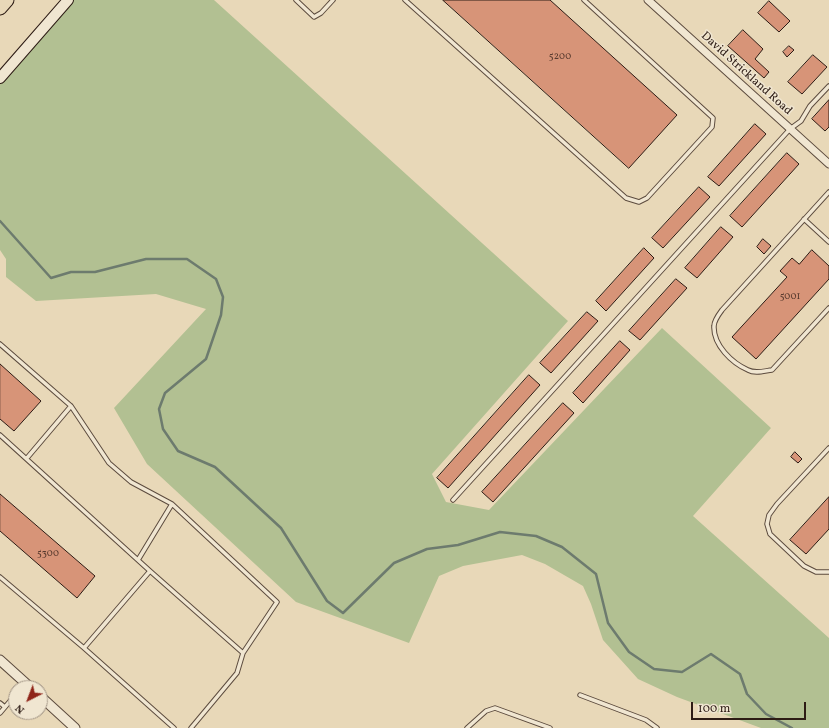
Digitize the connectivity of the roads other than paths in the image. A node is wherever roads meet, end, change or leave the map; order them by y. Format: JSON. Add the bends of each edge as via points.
{"nodes":[{"id":1,"x":7,"y":0,"type":"edge"},
{"id":2,"x":68,"y":0,"type":"edge"},
{"id":3,"x":296,"y":0,"type":"edge"},
{"id":4,"x":333,"y":0,"type":"edge"},
{"id":5,"x":405,"y":0,"type":"edge"},
{"id":6,"x":584,"y":0,"type":"edge"},
{"id":7,"x":648,"y":0,"type":"edge"},
{"id":8,"x":0,"y":8,"type":"edge"},
{"id":9,"x":0,"y":78,"type":"edge"},
{"id":10,"x":829,"y":86,"type":"edge"},
{"id":11,"x":790,"y":130,"type":"junction"},
{"id":12,"x":829,"y":164,"type":"edge"},
{"id":13,"x":829,"y":192,"type":"edge"},
{"id":14,"x":804,"y":220,"type":"junction"},
{"id":15,"x":829,"y":242,"type":"edge"},
{"id":16,"x":829,"y":308,"type":"edge"},
{"id":17,"x":0,"y":344,"type":"edge"},
{"id":18,"x":71,"y":406,"type":"junction"},
{"id":19,"x":0,"y":435,"type":"edge"},
{"id":20,"x":829,"y":448,"type":"edge"},
{"id":21,"x":27,"y":458,"type":"junction"},
{"id":22,"x":453,"y":500,"type":"dead end"},
{"id":23,"x":172,"y":504,"type":"junction"},
{"id":24,"x":138,"y":560,"type":"junction"},
{"id":25,"x":150,"y":571,"type":"junction"},
{"id":26,"x":829,"y":572,"type":"edge"},
{"id":27,"x":0,"y":577,"type":"edge"},
{"id":28,"x":84,"y":648,"type":"junction"},
{"id":29,"x":243,"y":653,"type":"junction"},
{"id":30,"x":0,"y":660,"type":"edge"},
{"id":31,"x":20,"y":680,"type":"edge"},
{"id":32,"x":580,"y":695,"type":"dead end"},
{"id":33,"x":0,"y":703,"type":"edge"},
{"id":34,"x":8,"y":703,"type":"edge"},
{"id":35,"x":48,"y":703,"type":"edge"},
{"id":36,"x":5,"y":707,"type":"junction"},
{"id":37,"x":0,"y":713,"type":"edge"},
{"id":38,"x":75,"y":728,"type":"edge"},
{"id":39,"x":174,"y":728,"type":"edge"},
{"id":40,"x":191,"y":728,"type":"edge"},
{"id":41,"x":467,"y":728,"type":"edge"},
{"id":42,"x":550,"y":728,"type":"edge"},
{"id":43,"x":657,"y":728,"type":"edge"}],
"edges":[{"from":1,"to":8,"type":"highway"},
{"from":2,"to":9,"type":"main road"},
{"from":3,"to":4,"type":"lane","via":[[314,17]]},
{"from":5,"to":6,"type":"lane","via":[[626,198],[638,202],[648,198],[712,127],[713,118]]},
{"from":7,"to":11,"type":"street","name":"David Strickland Road"},
{"from":10,"to":11,"type":"lane","via":[[810,106],[801,121]]},
{"from":11,"to":12,"type":"street","name":"David Strickland Road"},
{"from":11,"to":22,"type":"lane"},
{"from":13,"to":14,"type":"lane"},
{"from":14,"to":15,"type":"lane"},
{"from":14,"to":16,"type":"lane","via":[[722,310],[714,324],[714,335],[721,348],[734,362],[748,371],[772,370]]},
{"from":17,"to":18,"type":"lane"},
{"from":18,"to":21,"type":"lane"},
{"from":18,"to":23,"type":"lane","via":[[109,463],[131,482]]},
{"from":19,"to":21,"type":"lane"},
{"from":20,"to":26,"type":"lane","via":[[773,509],[768,524],[770,534],[804,566],[816,572]]},
{"from":21,"to":24,"type":"lane"},
{"from":23,"to":24,"type":"lane"},
{"from":23,"to":29,"type":"lane","via":[[277,602]]},
{"from":24,"to":25,"type":"lane"},
{"from":25,"to":28,"type":"lane"},
{"from":25,"to":29,"type":"lane"},
{"from":27,"to":28,"type":"lane"},
{"from":28,"to":39,"type":"lane"},
{"from":29,"to":40,"type":"lane","via":[[238,673]]},
{"from":30,"to":31,"type":"street"},
{"from":32,"to":43,"type":"lane","via":[[646,720]]},
{"from":33,"to":36,"type":"lane"},
{"from":34,"to":36,"type":"lane"},
{"from":35,"to":38,"type":"street"},
{"from":36,"to":37,"type":"lane"},
{"from":41,"to":42,"type":"lane","via":[[486,711],[495,708]]}]}
